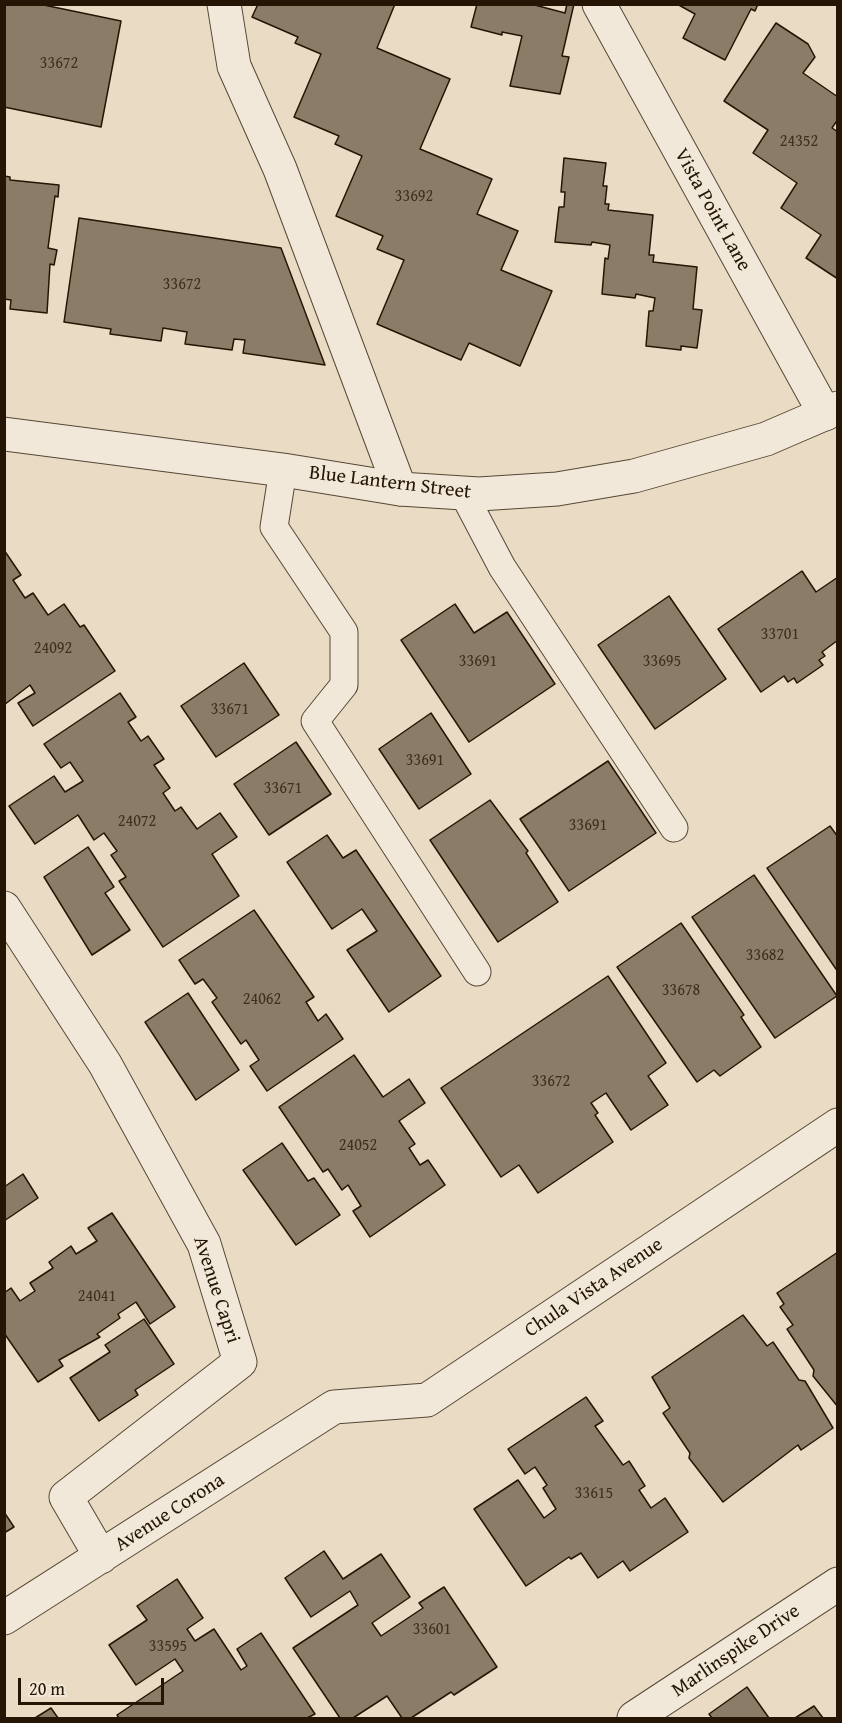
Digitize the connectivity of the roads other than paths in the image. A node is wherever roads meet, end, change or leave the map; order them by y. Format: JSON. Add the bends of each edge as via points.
{"nodes":[{"id":1,"x":224,"y":4,"type":"edge"},
{"id":2,"x":599,"y":4,"type":"edge"},
{"id":3,"x":831,"y":411,"type":"edge"},
{"id":4,"x":4,"y":434,"type":"edge"},
{"id":5,"x":283,"y":470,"type":"junction"},
{"id":6,"x":400,"y":489,"type":"junction"},
{"id":7,"x":463,"y":493,"type":"junction"},
{"id":8,"x":674,"y":828,"type":"dead end"},
{"id":9,"x":4,"y":909,"type":"edge"},
{"id":10,"x":477,"y":972,"type":"dead end"},
{"id":11,"x":837,"y":1125,"type":"edge"},
{"id":12,"x":334,"y":1407,"type":"joint"},
{"id":13,"x":100,"y":1557,"type":"junction"},
{"id":14,"x":837,"y":1584,"type":"edge"},
{"id":15,"x":4,"y":1618,"type":"edge"},
{"id":16,"x":634,"y":1719,"type":"edge"}],
"edges":[{"from":1,"to":6,"type":"street","via":[[234,66],[280,169]]},
{"from":2,"to":3,"type":"street","name":"Vista Point Lane"},
{"from":3,"to":7,"type":"street","name":"Blue Lantern Street","via":[[766,439],[634,476],[557,489]]},
{"from":4,"to":5,"type":"street","name":"Blue Lantern Street"},
{"from":5,"to":6,"type":"street","name":"Blue Lantern Street"},
{"from":5,"to":10,"type":"lane","via":[[274,527],[344,632],[344,685],[315,720]]},
{"from":6,"to":7,"type":"street","name":"Blue Lantern Street"},
{"from":7,"to":8,"type":"lane","via":[[502,567]]},
{"from":9,"to":13,"type":"street","name":"Avenue Capri","via":[[105,1064],[204,1244],[240,1362],[66,1497]]},
{"from":11,"to":12,"type":"street","name":"Chula Vista Avenue","via":[[427,1400]]},
{"from":12,"to":13,"type":"street","name":"Avenue Corona"},
{"from":13,"to":15,"type":"street","name":"Avenue Corona"},
{"from":14,"to":16,"type":"street","name":"Marlinspike Drive"}]}
